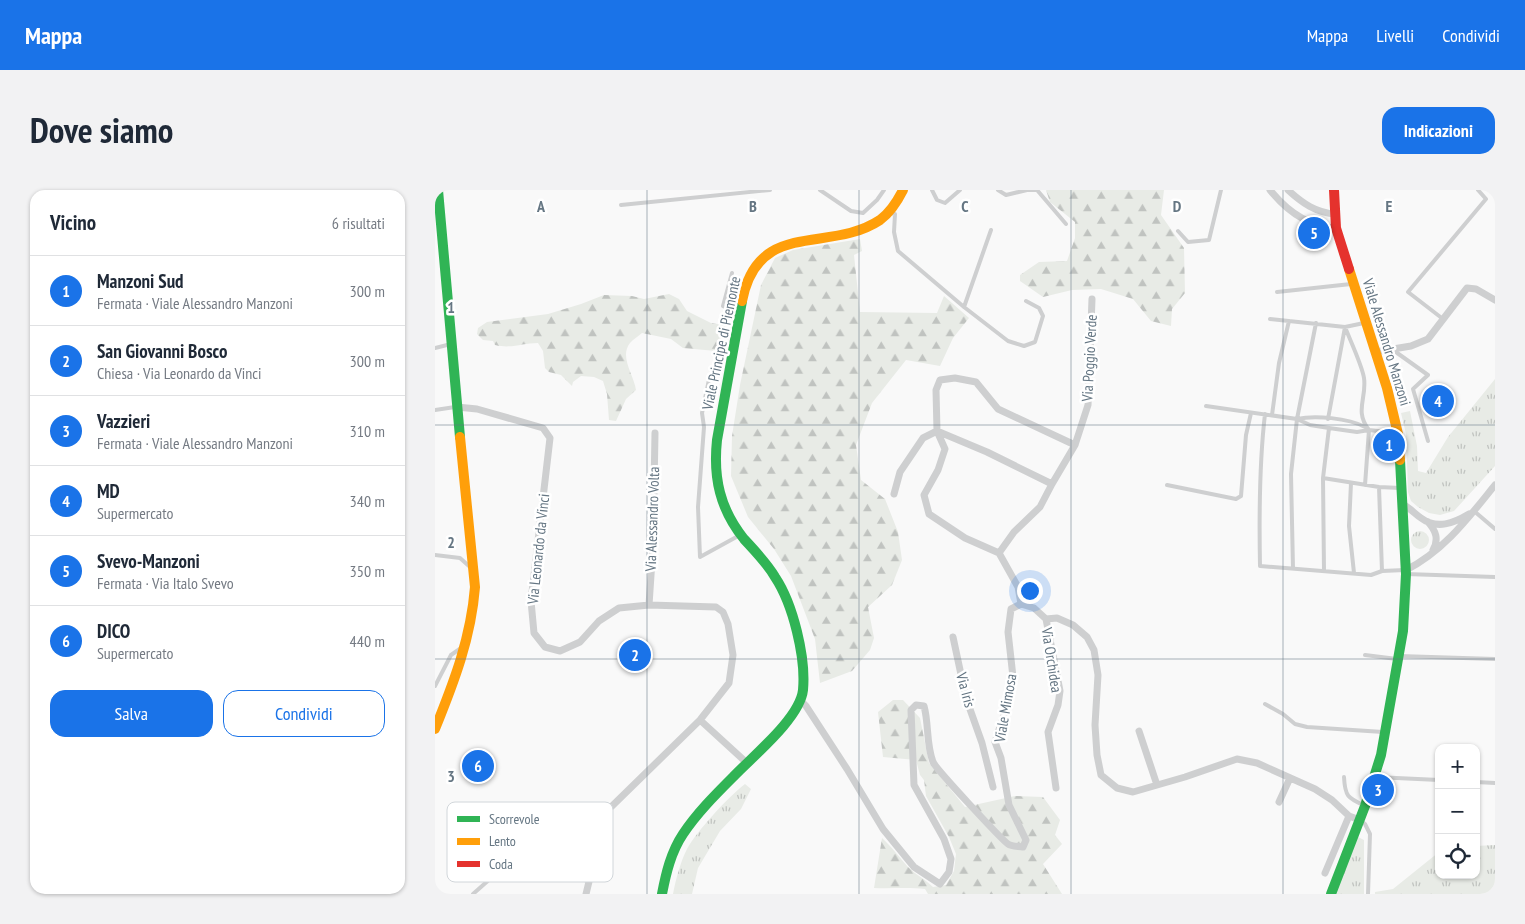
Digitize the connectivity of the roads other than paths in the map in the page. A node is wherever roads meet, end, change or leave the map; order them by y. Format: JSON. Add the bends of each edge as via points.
{"nodes":[{"id":1,"x":437,"y":190,"type":"edge"},
{"id":2,"x":770,"y":190,"type":"edge"},
{"id":3,"x":820,"y":190,"type":"edge"},
{"id":4,"x":884,"y":190,"type":"edge"},
{"id":5,"x":903,"y":190,"type":"edge"},
{"id":6,"x":931,"y":190,"type":"edge"},
{"id":7,"x":961,"y":190,"type":"edge"},
{"id":8,"x":998,"y":190,"type":"edge"},
{"id":9,"x":1221,"y":190,"type":"edge"},
{"id":10,"x":1270,"y":190,"type":"edge"},
{"id":11,"x":1288,"y":190,"type":"edge"},
{"id":12,"x":1335,"y":190,"type":"edge"},
{"id":13,"x":1478,"y":190,"type":"edge"},
{"id":14,"x":621,"y":205,"type":"dead end"},
{"id":15,"x":887,"y":212,"type":"junction"},
{"id":16,"x":1336,"y":214,"type":"junction"},
{"id":17,"x":1065,"y":224,"type":"dead end"},
{"id":18,"x":1336,"y":228,"type":"junction"},
{"id":19,"x":991,"y":230,"type":"dead end"},
{"id":20,"x":1178,"y":232,"type":"dead end"},
{"id":21,"x":732,"y":273,"type":"dead end"},
{"id":22,"x":1353,"y":283,"type":"junction"},
{"id":23,"x":1277,"y":292,"type":"dead end"},
{"id":24,"x":1494,"y":298,"type":"edge"},
{"id":25,"x":1092,"y":299,"type":"dead end"},
{"id":26,"x":1026,"y":302,"type":"dead end"},
{"id":27,"x":963,"y":307,"type":"junction"},
{"id":28,"x":741,"y":312,"type":"junction"},
{"id":29,"x":1270,"y":319,"type":"dead end"},
{"id":30,"x":1443,"y":319,"type":"junction"},
{"id":31,"x":1289,"y":321,"type":"junction"},
{"id":32,"x":1316,"y":323,"type":"junction"},
{"id":33,"x":1365,"y":323,"type":"junction"},
{"id":34,"x":1345,"y":327,"type":"junction"},
{"id":35,"x":451,"y":344,"type":"junction"},
{"id":36,"x":435,"y":348,"type":"edge"},
{"id":37,"x":1391,"y":348,"type":"junction"},
{"id":38,"x":1375,"y":352,"type":"junction"},
{"id":39,"x":710,"y":375,"type":"dead end"},
{"id":40,"x":1205,"y":406,"type":"dead end"},
{"id":41,"x":457,"y":407,"type":"junction"},
{"id":42,"x":435,"y":410,"type":"edge"},
{"id":43,"x":1251,"y":413,"type":"junction"},
{"id":44,"x":1265,"y":414,"type":"junction"},
{"id":45,"x":1272,"y":415,"type":"junction"},
{"id":46,"x":1297,"y":419,"type":"junction"},
{"id":47,"x":1328,"y":419,"type":"junction"},
{"id":48,"x":1329,"y":428,"type":"junction"},
{"id":49,"x":1369,"y":430,"type":"junction"},
{"id":50,"x":937,"y":431,"type":"junction"},
{"id":51,"x":655,"y":433,"type":"dead end"},
{"id":52,"x":1398,"y":434,"type":"junction"},
{"id":53,"x":1428,"y":441,"type":"dead end"},
{"id":54,"x":1075,"y":445,"type":"junction"},
{"id":55,"x":1323,"y":478,"type":"junction"},
{"id":56,"x":1351,"y":483,"type":"junction"},
{"id":57,"x":1052,"y":484,"type":"junction"},
{"id":58,"x":1167,"y":485,"type":"dead end"},
{"id":59,"x":1365,"y":485,"type":"junction"},
{"id":60,"x":1495,"y":485,"type":"edge"},
{"id":61,"x":1379,"y":487,"type":"junction"},
{"id":62,"x":1401,"y":488,"type":"junction"},
{"id":63,"x":894,"y":494,"type":"dead end"},
{"id":64,"x":1402,"y":504,"type":"junction"},
{"id":65,"x":1474,"y":511,"type":"junction"},
{"id":66,"x":1428,"y":522,"type":"junction"},
{"id":67,"x":1495,"y":529,"type":"edge"},
{"id":68,"x":740,"y":535,"type":"junction"},
{"id":69,"x":999,"y":553,"type":"junction"},
{"id":70,"x":1432,"y":553,"type":"junction"},
{"id":71,"x":435,"y":554,"type":"edge"},
{"id":72,"x":1293,"y":569,"type":"junction"},
{"id":73,"x":474,"y":570,"type":"junction"},
{"id":74,"x":1324,"y":571,"type":"junction"},
{"id":75,"x":1382,"y":571,"type":"junction"},
{"id":76,"x":1406,"y":572,"type":"junction"},
{"id":77,"x":1354,"y":573,"type":"junction"},
{"id":78,"x":1495,"y":577,"type":"edge"},
{"id":79,"x":1021,"y":604,"type":"junction"},
{"id":80,"x":649,"y":605,"type":"junction"},
{"id":81,"x":1046,"y":619,"type":"junction"},
{"id":82,"x":953,"y":637,"type":"dead end"},
{"id":83,"x":468,"y":643,"type":"junction"},
{"id":84,"x":1365,"y":655,"type":"dead end"},
{"id":85,"x":1399,"y":658,"type":"junction"},
{"id":86,"x":1495,"y":659,"type":"edge"},
{"id":87,"x":435,"y":686,"type":"edge"},
{"id":88,"x":801,"y":701,"type":"junction"},
{"id":89,"x":1265,"y":704,"type":"dead end"},
{"id":90,"x":700,"y":720,"type":"junction"},
{"id":91,"x":435,"y":729,"type":"edge"},
{"id":92,"x":1139,"y":731,"type":"dead end"},
{"id":93,"x":1386,"y":732,"type":"junction"},
{"id":94,"x":995,"y":742,"type":"junction"},
{"id":95,"x":982,"y":743,"type":"junction"},
{"id":96,"x":747,"y":763,"type":"junction"},
{"id":97,"x":1343,"y":777,"type":"dead end"},
{"id":98,"x":1375,"y":777,"type":"junction"},
{"id":99,"x":1290,"y":778,"type":"junction"},
{"id":100,"x":1435,"y":780,"type":"edge"},
{"id":101,"x":1480,"y":782,"type":"edge"},
{"id":102,"x":1495,"y":783,"type":"edge"},
{"id":103,"x":1157,"y":785,"type":"junction"},
{"id":104,"x":993,"y":787,"type":"dead end"},
{"id":105,"x":1056,"y":788,"type":"dead end"},
{"id":106,"x":1279,"y":802,"type":"dead end"},
{"id":107,"x":613,"y":805,"type":"edge"},
{"id":108,"x":1365,"y":806,"type":"junction"},
{"id":109,"x":1349,"y":816,"type":"junction"},
{"id":110,"x":1360,"y":820,"type":"junction"},
{"id":111,"x":1325,"y":873,"type":"dead end"},
{"id":112,"x":487,"y":882,"type":"edge"},
{"id":113,"x":939,"y":884,"type":"junction"},
{"id":114,"x":473,"y":894,"type":"edge"},
{"id":115,"x":662,"y":894,"type":"edge"},
{"id":116,"x":940,"y":894,"type":"edge"},
{"id":117,"x":1331,"y":894,"type":"edge"},
{"id":118,"x":1368,"y":894,"type":"edge"}],
"edges":[{"from":1,"to":35,"type":"street"},
{"from":2,"to":14,"type":"lane"},
{"from":3,"to":4,"type":"lane","via":[[851,211],[863,213]]},
{"from":5,"to":15,"type":"street","name":"Viale Principe di Piemonte","via":[[899,200]]},
{"from":6,"to":7,"type":"lane","via":[[937,200],[945,203]]},
{"from":8,"to":17,"type":"lane","via":[[1005,194],[1037,190]]},
{"from":9,"to":20,"type":"lane","via":[[1209,240],[1188,242]]},
{"from":10,"to":18,"type":"street","via":[[1298,217],[1323,228]]},
{"from":11,"to":16,"type":"street","via":[[1303,204]]},
{"from":12,"to":16,"type":"street","name":"Viale Alessandro Manzoni"},
{"from":13,"to":30,"type":"lane","via":[[1486,199],[1408,292]]},
{"from":15,"to":27,"type":"lane","via":[[895,214],[898,251]]},
{"from":15,"to":28,"type":"street","name":"Viale Principe di Piemonte","via":[[875,222],[843,234],[787,245],[763,256],[747,279]]},
{"from":16,"to":18,"type":"street","name":"Viale Alessandro Manzoni"},
{"from":18,"to":22,"type":"street","name":"Viale Alessandro Manzoni"},
{"from":19,"to":27,"type":"lane"},
{"from":21,"to":28,"type":"lane","via":[[723,306]]},
{"from":22,"to":23,"type":"lane"},
{"from":22,"to":33,"type":"street","name":"Viale Alessandro Manzoni"},
{"from":24,"to":30,"type":"street","via":[[1467,288]]},
{"from":25,"to":54,"type":"street","name":"Via Poggio Verde","via":[[1088,405]]},
{"from":26,"to":27,"type":"lane","via":[[1039,308],[1043,316],[1035,342],[1024,346],[1008,341]]},
{"from":28,"to":68,"type":"street","name":"Viale Principe di Piemonte","via":[[714,454],[720,498]]},
{"from":29,"to":31,"type":"lane"},
{"from":30,"to":37,"type":"street","via":[[1428,339],[1411,346]]},
{"from":31,"to":32,"type":"lane"},
{"from":31,"to":45,"type":"lane"},
{"from":32,"to":34,"type":"lane"},
{"from":32,"to":46,"type":"lane"},
{"from":33,"to":34,"type":"lane"},
{"from":33,"to":38,"type":"street","name":"Viale Alessandro Manzoni"},
{"from":34,"to":47,"type":"lane"},
{"from":34,"to":49,"type":"lane","via":[[1364,378],[1361,414]]},
{"from":35,"to":36,"type":"lane"},
{"from":35,"to":41,"type":"street"},
{"from":37,"to":38,"type":"street"},
{"from":37,"to":53,"type":"lane","via":[[1428,375],[1413,389]]},
{"from":38,"to":52,"type":"street","name":"Viale Alessandro Manzoni"},
{"from":39,"to":68,"type":"lane","via":[[703,413],[698,508],[700,557]]},
{"from":40,"to":43,"type":"lane"},
{"from":41,"to":42,"type":"lane"},
{"from":41,"to":73,"type":"street"},
{"from":41,"to":80,"type":"street","name":"Via Leonardo da Vinci","via":[[477,409],[543,428],[549,438],[531,601],[534,633],[545,647],[560,651],[580,642],[599,621],[619,608]]},
{"from":43,"to":44,"type":"lane"},
{"from":43,"to":58,"type":"lane","via":[[1241,496],[1236,499]]},
{"from":44,"to":45,"type":"lane"},
{"from":44,"to":72,"type":"lane","via":[[1260,467],[1260,566]]},
{"from":45,"to":46,"type":"lane"},
{"from":46,"to":47,"type":"lane","via":[[1311,416]]},
{"from":46,"to":48,"type":"lane","via":[[1309,425]]},
{"from":46,"to":72,"type":"lane","via":[[1291,474]]},
{"from":47,"to":49,"type":"lane","via":[[1357,423]]},
{"from":48,"to":49,"type":"lane","via":[[1357,432]]},
{"from":48,"to":55,"type":"lane"},
{"from":49,"to":52,"type":"lane"},
{"from":49,"to":59,"type":"lane"},
{"from":50,"to":54,"type":"street","via":[[935,390],[940,380],[955,378],[976,382],[998,408]]},
{"from":50,"to":57,"type":"street"},
{"from":50,"to":63,"type":"street","via":[[923,438],[899,472]]},
{"from":50,"to":69,"type":"street","via":[[945,449],[938,470],[923,495],[929,514],[965,538]]},
{"from":51,"to":80,"type":"street","name":"Via Alessandro Volta"},
{"from":52,"to":62,"type":"street","name":"Viale Alessandro Manzoni"},
{"from":54,"to":57,"type":"street","name":"Via Poggio Verde"},
{"from":55,"to":56,"type":"lane"},
{"from":55,"to":74,"type":"lane"},
{"from":56,"to":59,"type":"lane"},
{"from":56,"to":77,"type":"lane","via":[[1349,526]]},
{"from":57,"to":69,"type":"street","name":"Via Poggio Verde","via":[[1040,507],[1014,532]]},
{"from":59,"to":61,"type":"lane"},
{"from":60,"to":65,"type":"street"},
{"from":61,"to":62,"type":"lane"},
{"from":61,"to":75,"type":"lane"},
{"from":62,"to":64,"type":"street","name":"Viale Alessandro Manzoni"},
{"from":64,"to":66,"type":"street"},
{"from":64,"to":76,"type":"street","name":"Viale Alessandro Manzoni"},
{"from":65,"to":66,"type":"street","via":[[1449,524]]},
{"from":65,"to":67,"type":"lane"},
{"from":65,"to":70,"type":"street","via":[[1449,540]]},
{"from":66,"to":70,"type":"street","via":[[1436,534]]},
{"from":68,"to":88,"type":"street","name":"Viale Principe di Piemonte","via":[[775,576],[785,597],[798,642],[803,680]]},
{"from":69,"to":79,"type":"street","via":[[1018,587]]},
{"from":70,"to":76,"type":"street"},
{"from":71,"to":73,"type":"lane","via":[[461,558]]},
{"from":72,"to":74,"type":"lane"},
{"from":73,"to":83,"type":"street","via":[[474,604]]},
{"from":74,"to":77,"type":"lane"},
{"from":75,"to":76,"type":"lane"},
{"from":75,"to":77,"type":"lane","via":[[1371,575]]},
{"from":76,"to":78,"type":"lane"},
{"from":76,"to":85,"type":"street","name":"Viale Alessandro Manzoni"},
{"from":79,"to":81,"type":"street","via":[[1034,608]]},
{"from":79,"to":94,"type":"street","name":"Viale Mimosa","via":[[1011,610],[1008,632],[1013,677]]},
{"from":80,"to":90,"type":"street","name":"Via Leonardo da Vinci","via":[[716,607],[723,612],[733,655],[729,683]]},
{"from":81,"to":103,"type":"street","via":[[1057,618],[1073,625],[1087,637],[1094,650],[1098,674],[1095,725],[1101,775],[1117,788],[1133,792]]},
{"from":81,"to":105,"type":"street","name":"Via Orchidea","via":[[1060,691],[1048,732]]},
{"from":82,"to":95,"type":"street","name":"Via Iris","via":[[966,698]]},
{"from":83,"to":87,"type":"lane","via":[[451,655]]},
{"from":83,"to":91,"type":"street"},
{"from":84,"to":85,"type":"lane"},
{"from":85,"to":86,"type":"lane"},
{"from":85,"to":93,"type":"street","name":"Viale Alessandro Manzoni"},
{"from":88,"to":96,"type":"street","via":[[773,738]]},
{"from":88,"to":113,"type":"street","via":[[883,829],[914,867]]},
{"from":89,"to":93,"type":"lane","via":[[1295,724],[1307,727]]},
{"from":90,"to":96,"type":"street"},
{"from":90,"to":107,"type":"street","name":"Via Leonardo da Vinci"},
{"from":92,"to":103,"type":"street"},
{"from":93,"to":98,"type":"street","name":"Viale Alessandro Manzoni"},
{"from":94,"to":95,"type":"street"},
{"from":94,"to":113,"type":"street","name":"Viale Mimosa","via":[[1009,805],[1026,840],[1023,847],[1009,845],[933,764],[924,706],[916,705],[911,710],[914,784],[944,839],[951,859],[949,872]]},
{"from":95,"to":104,"type":"street","name":"Via Iris"},
{"from":96,"to":115,"type":"street","via":[[697,816],[678,843],[666,870]]},
{"from":97,"to":108,"type":"lane","via":[[1345,791],[1352,800]]},
{"from":98,"to":100,"type":"lane"},
{"from":98,"to":108,"type":"street","name":"Viale Alessandro Manzoni"},
{"from":99,"to":103,"type":"street","via":[[1257,763],[1237,759]]},
{"from":99,"to":106,"type":"street"},
{"from":99,"to":109,"type":"street","via":[[1325,795]]},
{"from":101,"to":102,"type":"lane"},
{"from":108,"to":110,"type":"street","name":"Viale Alessandro Manzoni"},
{"from":109,"to":110,"type":"street"},
{"from":109,"to":111,"type":"street"},
{"from":110,"to":117,"type":"street","name":"Viale Alessandro Manzoni"},
{"from":110,"to":118,"type":"lane","via":[[1370,834]]},
{"from":112,"to":114,"type":"lane"},
{"from":113,"to":116,"type":"street"}]}
